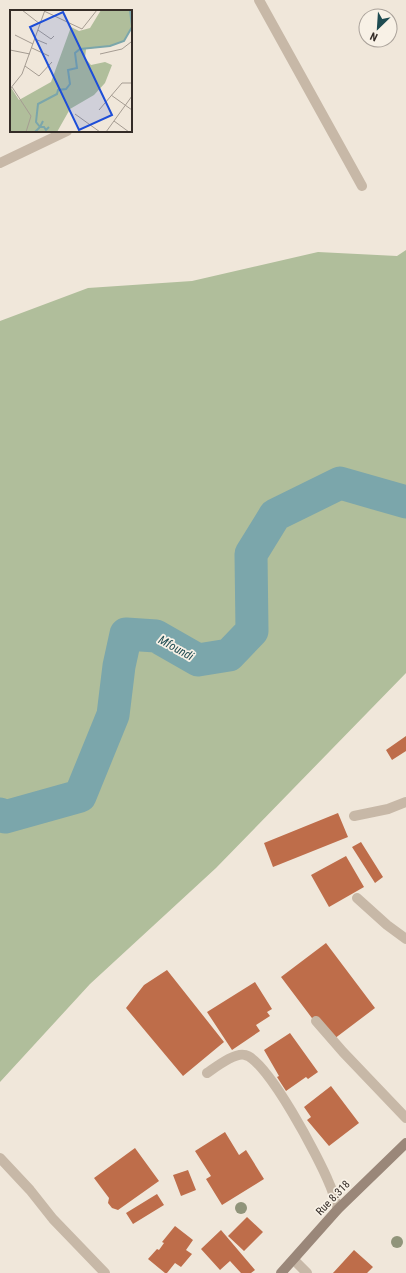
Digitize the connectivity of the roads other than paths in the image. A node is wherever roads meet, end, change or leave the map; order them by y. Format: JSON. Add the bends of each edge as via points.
{"nodes":[{"id":1,"x":259,"y":0,"type":"edge"},
{"id":2,"x":65,"y":132,"type":"edge"},
{"id":3,"x":0,"y":163,"type":"edge"},
{"id":4,"x":362,"y":186,"type":"dead end"},
{"id":5,"x":406,"y":802,"type":"edge"},
{"id":6,"x":354,"y":816,"type":"dead end"},
{"id":7,"x":357,"y":898,"type":"dead end"},
{"id":8,"x":406,"y":939,"type":"edge"},
{"id":9,"x":316,"y":1021,"type":"dead end"},
{"id":10,"x":207,"y":1073,"type":"dead end"},
{"id":11,"x":406,"y":1118,"type":"edge"},
{"id":12,"x":406,"y":1143,"type":"edge"},
{"id":13,"x":0,"y":1158,"type":"edge"},
{"id":14,"x":338,"y":1209,"type":"junction"},
{"id":15,"x":294,"y":1260,"type":"junction"},
{"id":16,"x":105,"y":1273,"type":"edge"},
{"id":17,"x":282,"y":1273,"type":"edge"},
{"id":18,"x":307,"y":1273,"type":"edge"}],
"edges":[{"from":1,"to":4,"type":"street"},
{"from":2,"to":3,"type":"street"},
{"from":5,"to":6,"type":"street","via":[[388,809]]},
{"from":7,"to":8,"type":"street"},
{"from":9,"to":11,"type":"street"},
{"from":10,"to":14,"type":"street","via":[[230,1058],[244,1054],[251,1057],[266,1073],[300,1124],[327,1179]]},
{"from":12,"to":14,"type":"main road","name":"Rue 8.318"},
{"from":13,"to":16,"type":"street","via":[[30,1190],[53,1220]]},
{"from":14,"to":15,"type":"main road","name":"Rue 8.318"},
{"from":15,"to":17,"type":"main road","name":"Rue 8.318"},
{"from":15,"to":18,"type":"street"}]}
